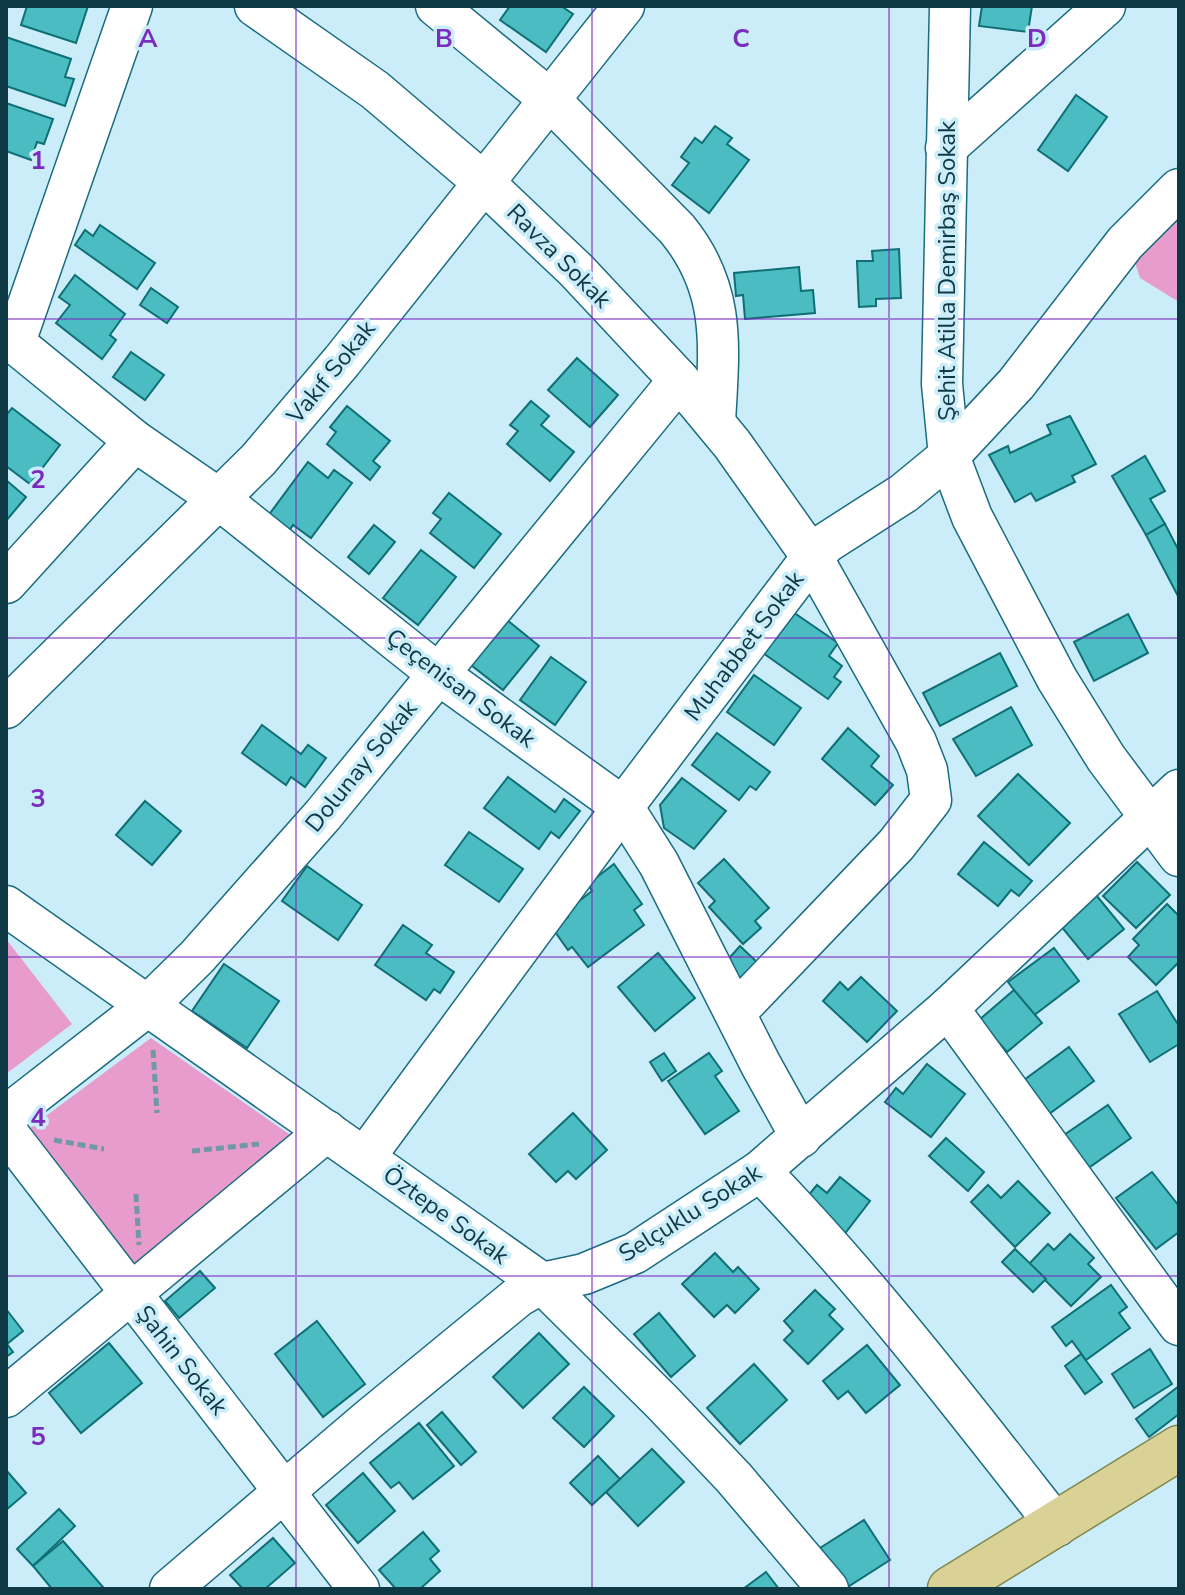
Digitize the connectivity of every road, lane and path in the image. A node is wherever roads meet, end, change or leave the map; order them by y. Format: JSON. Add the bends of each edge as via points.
{"nodes":[{"id":1,"x":132,"y":6,"type":"edge"},
{"id":2,"x":255,"y":6,"type":"edge"},
{"id":3,"x":436,"y":6,"type":"edge"},
{"id":4,"x":624,"y":6,"type":"edge"},
{"id":5,"x":950,"y":6,"type":"edge"},
{"id":6,"x":1105,"y":6,"type":"edge"},
{"id":7,"x":548,"y":98,"type":"junction"},
{"id":8,"x":946,"y":148,"type":"junction"},
{"id":9,"x":483,"y":182,"type":"junction"},
{"id":10,"x":1179,"y":189,"type":"edge"},
{"id":11,"x":11,"y":339,"type":"edge"},
{"id":12,"x":679,"y":380,"type":"junction"},
{"id":13,"x":715,"y":422,"type":"junction"},
{"id":14,"x":135,"y":441,"type":"junction"},
{"id":15,"x":949,"y":456,"type":"junction"},
{"id":16,"x":219,"y":499,"type":"junction"},
{"id":17,"x":812,"y":557,"type":"junction"},
{"id":18,"x":6,"y":583,"type":"edge"},
{"id":19,"x":437,"y":673,"type":"junction"},
{"id":20,"x":15,"y":684,"type":"edge"},
{"id":21,"x":1179,"y":790,"type":"edge"},
{"id":22,"x":623,"y":807,"type":"junction"},
{"id":23,"x":1149,"y":817,"type":"junction"},
{"id":24,"x":1179,"y":856,"type":"edge"},
{"id":25,"x":6,"y":906,"type":"edge"},
{"id":26,"x":146,"y":1007,"type":"junction"},
{"id":27,"x":948,"y":1008,"type":"junction"},
{"id":28,"x":735,"y":1013,"type":"junction"},
{"id":29,"x":153,"y":1046,"type":"junction"},
{"id":30,"x":141,"y":1055,"type":"dead end"},
{"id":31,"x":165,"y":1055,"type":"dead end"},
{"id":32,"x":157,"y":1113,"type":"dead end"},
{"id":33,"x":6,"y":1116,"type":"edge"},
{"id":34,"x":6,"y":1131,"type":"edge"},
{"id":35,"x":327,"y":1131,"type":"junction"},
{"id":36,"x":801,"y":1137,"type":"junction"},
{"id":37,"x":46,"y":1139,"type":"dead end"},
{"id":38,"x":262,"y":1144,"type":"dead end"},
{"id":39,"x":104,"y":1149,"type":"dead end"},
{"id":40,"x":192,"y":1151,"type":"dead end"},
{"id":41,"x":365,"y":1157,"type":"junction"},
{"id":42,"x":760,"y":1171,"type":"junction"},
{"id":43,"x":136,"y":1194,"type":"dead end"},
{"id":44,"x":139,"y":1251,"type":"dead end"},
{"id":45,"x":542,"y":1283,"type":"junction"},
{"id":46,"x":131,"y":1295,"type":"junction"},
{"id":47,"x":1179,"y":1325,"type":"edge"},
{"id":48,"x":6,"y":1397,"type":"edge"},
{"id":49,"x":1179,"y":1448,"type":"edge"},
{"id":50,"x":285,"y":1491,"type":"junction"},
{"id":51,"x":1057,"y":1526,"type":"junction"},
{"id":52,"x":170,"y":1589,"type":"edge"},
{"id":53,"x":359,"y":1589,"type":"edge"},
{"id":54,"x":828,"y":1589,"type":"edge"},
{"id":55,"x":950,"y":1589,"type":"edge"}],
"edges":[{"from":1,"to":11,"type":"street"},
{"from":2,"to":9,"type":"street","name":"Ravza Sokak","via":[[375,90]]},
{"from":3,"to":7,"type":"street"},
{"from":4,"to":7,"type":"street","name":"Vakıf Sokak"},
{"from":5,"to":8,"type":"street","name":"Şehit Atilla Demirbaş Sokak"},
{"from":6,"to":8,"type":"street"},
{"from":7,"to":9,"type":"street","name":"Vakıf Sokak"},
{"from":7,"to":13,"type":"street","via":[[677,229],[705,269],[717,319]]},
{"from":8,"to":15,"type":"street","name":"Şehit Atilla Demirbaş Sokak","via":[[942,384]]},
{"from":9,"to":12,"type":"street","name":"Ravza Sokak","via":[[576,270]]},
{"from":9,"to":16,"type":"street","name":"Vakıf Sokak","via":[[342,361]]},
{"from":10,"to":15,"type":"street","name":"Muhabbet Sokak","via":[[1125,243],[1016,384]]},
{"from":11,"to":14,"type":"street","name":"Çeçenisan Sokak"},
{"from":12,"to":13,"type":"street","name":"Ravza Sokak"},
{"from":12,"to":19,"type":"street","name":"Dolunay Sokak"},
{"from":13,"to":17,"type":"street","name":"Ravza Sokak"},
{"from":14,"to":16,"type":"street","name":"Çeçenisan Sokak"},
{"from":14,"to":18,"type":"street"},
{"from":15,"to":17,"type":"street","name":"Muhabbet Sokak"},
{"from":15,"to":23,"type":"street","name":"Şehit Atilla Demirbaş Sokak","via":[[972,517],[1057,679]]},
{"from":16,"to":19,"type":"street","name":"Çeçenisan Sokak"},
{"from":16,"to":20,"type":"street","name":"Vakıf Sokak"},
{"from":17,"to":22,"type":"street","name":"Muhabbet Sokak"},
{"from":17,"to":28,"type":"street","name":"Ravza Sokak","via":[[916,742],[931,800],[896,845]]},
{"from":19,"to":22,"type":"street","name":"Çeçenisan Sokak"},
{"from":19,"to":26,"type":"street","name":"Dolunay Sokak","via":[[323,815]]},
{"from":21,"to":23,"type":"street","name":"Selçuklu Sokak"},
{"from":22,"to":28,"type":"street","name":"Çeçenisan Sokak","via":[[659,864]]},
{"from":22,"to":41,"type":"street","name":"Muhabbet Sokak"},
{"from":23,"to":24,"type":"street","name":"Şehit Atilla Demirbaş Sokak"},
{"from":23,"to":27,"type":"street","name":"Selçuklu Sokak"},
{"from":25,"to":26,"type":"street","name":"Öztepe Sokak"},
{"from":26,"to":33,"type":"street","name":"Dolunay Sokak"},
{"from":26,"to":35,"type":"street","name":"Öztepe Sokak"},
{"from":27,"to":36,"type":"street","name":"Selçuklu Sokak"},
{"from":27,"to":47,"type":"street"},
{"from":28,"to":36,"type":"street","name":"Çeçenisan Sokak"},
{"from":29,"to":30,"type":"path"},
{"from":29,"to":31,"type":"path"},
{"from":29,"to":32,"type":"path"},
{"from":34,"to":46,"type":"street","name":"Şahin Sokak"},
{"from":35,"to":41,"type":"street","name":"Öztepe Sokak"},
{"from":35,"to":46,"type":"street"},
{"from":36,"to":42,"type":"street","name":"Selçuklu Sokak"},
{"from":37,"to":39,"type":"path"},
{"from":38,"to":40,"type":"path"},
{"from":41,"to":45,"type":"street","name":"Öztepe Sokak"},
{"from":42,"to":45,"type":"street","name":"Selçuklu Sokak","via":[[635,1253],[584,1274]]},
{"from":42,"to":51,"type":"street","via":[[836,1254]]},
{"from":43,"to":44,"type":"path"},
{"from":45,"to":50,"type":"street","name":"Selçuklu Sokak","via":[[459,1344]]},
{"from":45,"to":54,"type":"street","name":"Öztepe Sokak","via":[[734,1478]]},
{"from":46,"to":48,"type":"street"},
{"from":46,"to":50,"type":"street","name":"Şahin Sokak"},
{"from":49,"to":51,"type":"main road"},
{"from":50,"to":52,"type":"street","name":"Selçuklu Sokak"},
{"from":50,"to":53,"type":"street","name":"Şahin Sokak"},
{"from":51,"to":55,"type":"main road"}]}
